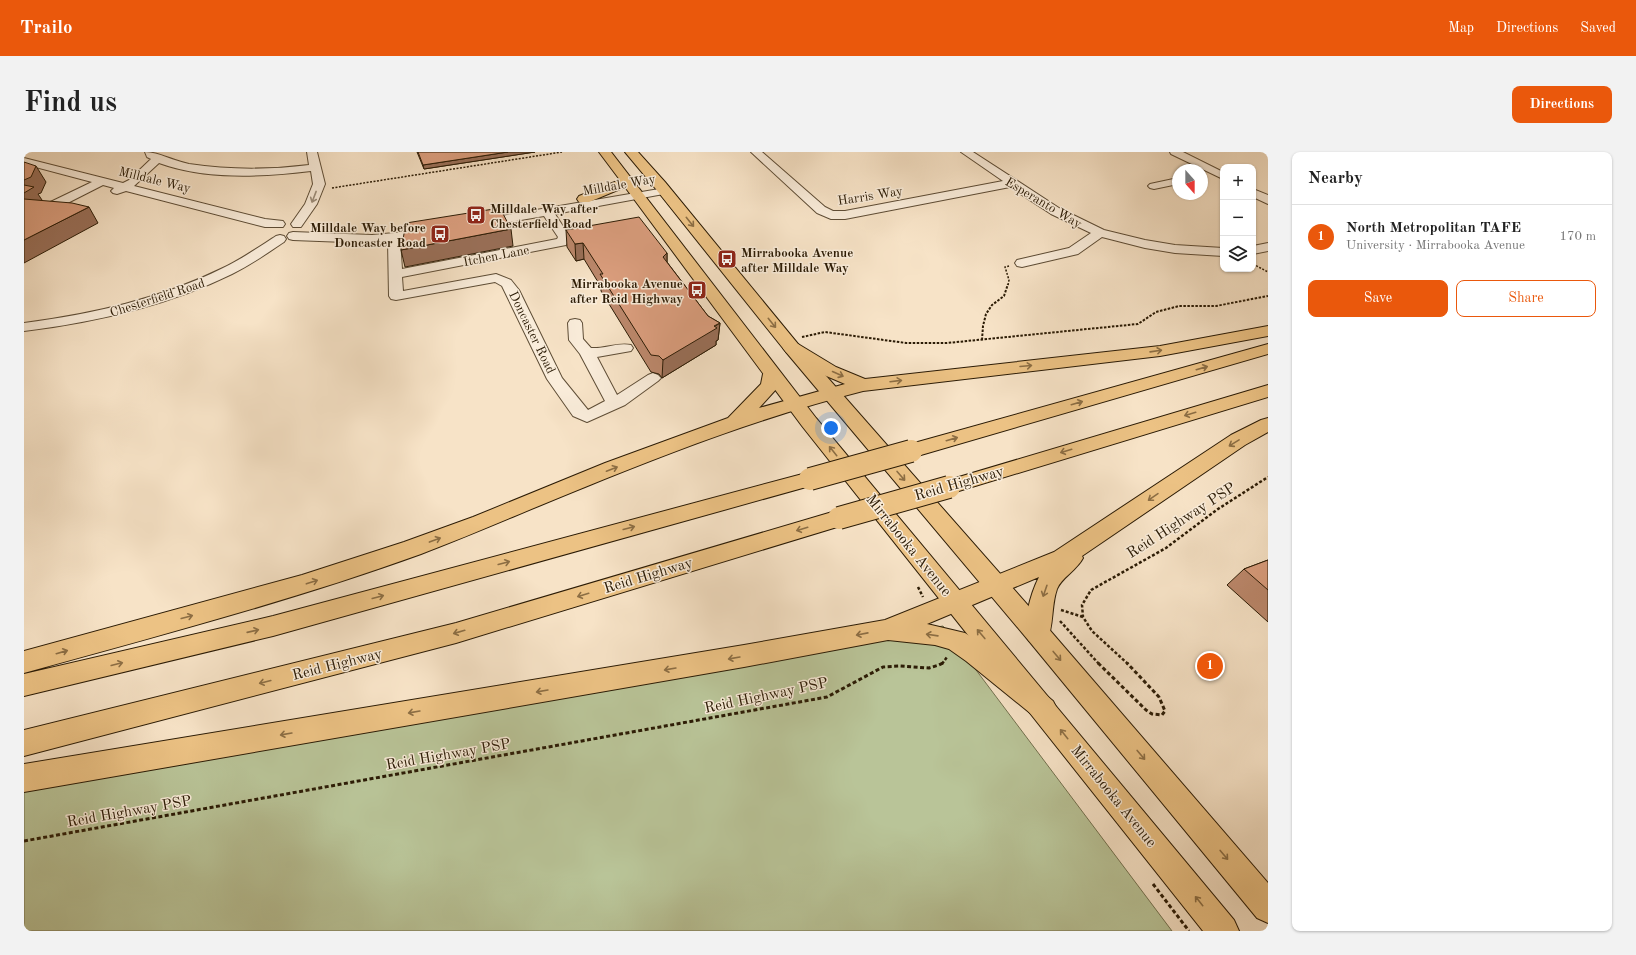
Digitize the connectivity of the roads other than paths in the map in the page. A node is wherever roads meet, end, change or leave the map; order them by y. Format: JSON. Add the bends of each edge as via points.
{"nodes":[{"id":1,"x":301,"y":152,"type":"edge"},
{"id":2,"x":312,"y":152,"type":"edge"},
{"id":3,"x":605,"y":152,"type":"edge"},
{"id":4,"x":631,"y":152,"type":"edge"},
{"id":5,"x":756,"y":152,"type":"edge"},
{"id":6,"x":966,"y":152,"type":"edge"},
{"id":7,"x":1175,"y":152,"type":"edge"},
{"id":8,"x":154,"y":156,"type":"edge"},
{"id":9,"x":24,"y":161,"type":"edge"},
{"id":10,"x":24,"y":166,"type":"edge"},
{"id":11,"x":311,"y":168,"type":"junction"},
{"id":12,"x":1219,"y":175,"type":"edge"},
{"id":13,"x":1208,"y":176,"type":"edge"},
{"id":14,"x":306,"y":181,"type":"dead end"},
{"id":15,"x":1172,"y":182,"type":"edge"},
{"id":16,"x":98,"y":183,"type":"junction"},
{"id":17,"x":1011,"y":183,"type":"junction"},
{"id":18,"x":1154,"y":186,"type":"dead end"},
{"id":19,"x":663,"y":188,"type":"junction"},
{"id":20,"x":121,"y":189,"type":"junction"},
{"id":21,"x":633,"y":189,"type":"junction"},
{"id":22,"x":1256,"y":194,"type":"edge"},
{"id":23,"x":584,"y":199,"type":"joint"},
{"id":24,"x":618,"y":199,"type":"junction"},
{"id":25,"x":1268,"y":200,"type":"edge"},
{"id":26,"x":42,"y":211,"type":"edge"},
{"id":27,"x":292,"y":211,"type":"dead end"},
{"id":28,"x":548,"y":212,"type":"junction"},
{"id":29,"x":655,"y":217,"type":"junction"},
{"id":30,"x":284,"y":230,"type":"junction"},
{"id":31,"x":1100,"y":233,"type":"junction"},
{"id":32,"x":394,"y":237,"type":"junction"},
{"id":33,"x":1268,"y":247,"type":"edge"},
{"id":34,"x":1256,"y":249,"type":"edge"},
{"id":35,"x":1220,"y":252,"type":"edge"},
{"id":36,"x":716,"y":254,"type":"junction"},
{"id":37,"x":1022,"y":263,"type":"road end"},
{"id":38,"x":395,"y":274,"type":"junction"},
{"id":39,"x":208,"y":277,"type":"junction"},
{"id":40,"x":716,"y":300,"type":"junction"},
{"id":41,"x":24,"y":321,"type":"edge"},
{"id":42,"x":574,"y":323,"type":"dead end"},
{"id":43,"x":24,"y":327,"type":"edge"},
{"id":44,"x":1268,"y":331,"type":"edge"},
{"id":45,"x":796,"y":343,"type":"junction"},
{"id":46,"x":626,"y":348,"type":"dead end"},
{"id":47,"x":1268,"y":349,"type":"edge"},
{"id":48,"x":587,"y":352,"type":"junction"},
{"id":49,"x":772,"y":374,"type":"junction"},
{"id":50,"x":653,"y":378,"type":"dead end"},
{"id":51,"x":863,"y":386,"type":"junction"},
{"id":52,"x":1268,"y":391,"type":"edge"},
{"id":53,"x":830,"y":393,"type":"junction"},
{"id":54,"x":614,"y":403,"type":"junction"},
{"id":55,"x":794,"y":403,"type":"junction"},
{"id":56,"x":733,"y":423,"type":"junction"},
{"id":57,"x":1268,"y":424,"type":"edge"},
{"id":58,"x":1089,"y":541,"type":"junction"},
{"id":59,"x":994,"y":585,"type":"junction"},
{"id":60,"x":954,"y":601,"type":"junction"},
{"id":61,"x":887,"y":630,"type":"junction"},
{"id":62,"x":1038,"y":634,"type":"junction"},
{"id":63,"x":24,"y":662,"type":"edge"},
{"id":64,"x":24,"y":685,"type":"edge"},
{"id":65,"x":1044,"y":710,"type":"junction"},
{"id":66,"x":24,"y":743,"type":"edge"},
{"id":67,"x":24,"y":778,"type":"edge"},
{"id":68,"x":1268,"y":907,"type":"edge"},
{"id":69,"x":1223,"y":931,"type":"edge"}],
"edges":[{"from":1,"to":11,"type":"street","name":"Chesterfield Road"},
{"from":2,"to":11,"type":"street","name":"Chesterfield Road"},
{"from":3,"to":21,"type":"main road","name":"Mirrabooka Avenue"},
{"from":4,"to":19,"type":"main road"},
{"from":5,"to":17,"type":"street","name":"Harris Way","via":[[821,210],[831,215],[845,215]]},
{"from":6,"to":17,"type":"street","name":"Esperanto Way"},
{"from":7,"to":12,"type":"street"},
{"from":8,"to":11,"type":"street","via":[[178,165],[229,172],[271,172]]},
{"from":8,"to":20,"type":"street","via":[[133,182]]},
{"from":9,"to":16,"type":"street","name":"Milldale Way"},
{"from":10,"to":16,"type":"street","name":"Milldale Way"},
{"from":11,"to":14,"type":"street","name":"Chesterfield Road"},
{"from":11,"to":30,"type":"street","name":"Chesterfield Road","one_way":true,"via":[[319,184],[311,204]]},
{"from":12,"to":13,"type":"street"},
{"from":15,"to":18,"type":"street"},
{"from":16,"to":20,"type":"street","name":"Milldale Way"},
{"from":16,"to":26,"type":"street"},
{"from":17,"to":31,"type":"street","name":"Esperanto Way","via":[[1055,211]]},
{"from":19,"to":21,"type":"street","name":"Milldale Way"},
{"from":19,"to":36,"type":"main road","one_way":true},
{"from":20,"to":30,"type":"street","name":"Milldale Way"},
{"from":21,"to":23,"type":"main road","via":[[602,193]]},
{"from":21,"to":24,"type":"street","name":"Milldale Way"},
{"from":21,"to":29,"type":"main road","name":"Mirrabooka Avenue"},
{"from":22,"to":25,"type":"street"},
{"from":23,"to":28,"type":"street","name":"Milldale Way","via":[[471,222]]},
{"from":24,"to":28,"type":"street","name":"Milldale Way"},
{"from":24,"to":29,"type":"main road","via":[[632,203]]},
{"from":27,"to":30,"type":"street","name":"Chesterfield Road"},
{"from":28,"to":38,"type":"street","name":"Itchen Lane","via":[[564,237],[562,242]]},
{"from":29,"to":40,"type":"main road","name":"Mirrabooka Avenue"},
{"from":30,"to":32,"type":"street","name":"Milldale Way","via":[[372,239]]},
{"from":30,"to":32,"type":"street","name":"Milldale Way","via":[[417,231]]},
{"from":30,"to":39,"type":"street","name":"Chesterfield Road","via":[[247,260]]},
{"from":31,"to":35,"type":"street","name":"Esperanto Way","via":[[1175,250]]},
{"from":31,"to":37,"type":"street","via":[[1073,251]]},
{"from":32,"to":38,"type":"street","name":"Doncaster Road"},
{"from":33,"to":34,"type":"street"},
{"from":36,"to":40,"type":"main road","via":[[738,292],[732,297]]},
{"from":36,"to":45,"type":"main road","one_way":true},
{"from":38,"to":54,"type":"street","name":"Doncaster Road","via":[[396,296],[496,278],[504,281],[512,287],[555,378],[579,412],[587,417]]},
{"from":39,"to":41,"type":"street","name":"Chesterfield Road","via":[[157,294],[74,315]]},
{"from":39,"to":43,"type":"street","name":"Chesterfield Road","via":[[167,296],[110,313]]},
{"from":40,"to":49,"type":"main road","name":"Mirrabooka Avenue"},
{"from":42,"to":48,"type":"street","via":[[576,340]]},
{"from":51,"to":44,"type":"main road","one_way":true,"via":[[1160,351]]},
{"from":45,"to":51,"type":"main road","one_way":true,"via":[[830,371]]},
{"from":45,"to":53,"type":"main road"},
{"from":46,"to":48,"type":"street","via":[[597,353]]},
{"from":64,"to":47,"type":"main road","one_way":true,"bridge":true,"via":[[273,626],[810,479]]},
{"from":48,"to":54,"type":"street"},
{"from":49,"to":55,"type":"main road","name":"Mirrabooka Avenue"},
{"from":49,"to":56,"type":"main road","via":[[770,386]]},
{"from":50,"to":54,"type":"street","name":"Doncaster Road"},
{"from":51,"to":53,"type":"main road"},
{"from":52,"to":66,"type":"main road","name":"Reid Highway","one_way":true,"bridge":true,"via":[[456,633]]},
{"from":53,"to":55,"type":"main road"},
{"from":53,"to":59,"type":"main road","one_way":true},
{"from":55,"to":56,"type":"main road"},
{"from":60,"to":55,"type":"main road","name":"Mirrabooka Avenue","one_way":true},
{"from":63,"to":56,"type":"main road","one_way":true,"via":[[292,588],[378,561]]},
{"from":57,"to":58,"type":"main road","one_way":true,"via":[[1238,440]]},
{"from":58,"to":59,"type":"main road","via":[[1062,558]]},
{"from":58,"to":62,"type":"main road","one_way":true,"via":[[1048,582],[1046,604]]},
{"from":59,"to":60,"type":"main road"},
{"from":59,"to":62,"type":"main road"},
{"from":60,"to":61,"type":"main road"},
{"from":65,"to":60,"type":"main road","name":"Mirrabooka Avenue","one_way":true},
{"from":65,"to":61,"type":"main road","one_way":true,"via":[[956,640]]},
{"from":61,"to":67,"type":"main road","one_way":true},
{"from":62,"to":68,"type":"main road","one_way":true},
{"from":69,"to":65,"type":"main road","name":"Mirrabooka Avenue","one_way":true}]}
